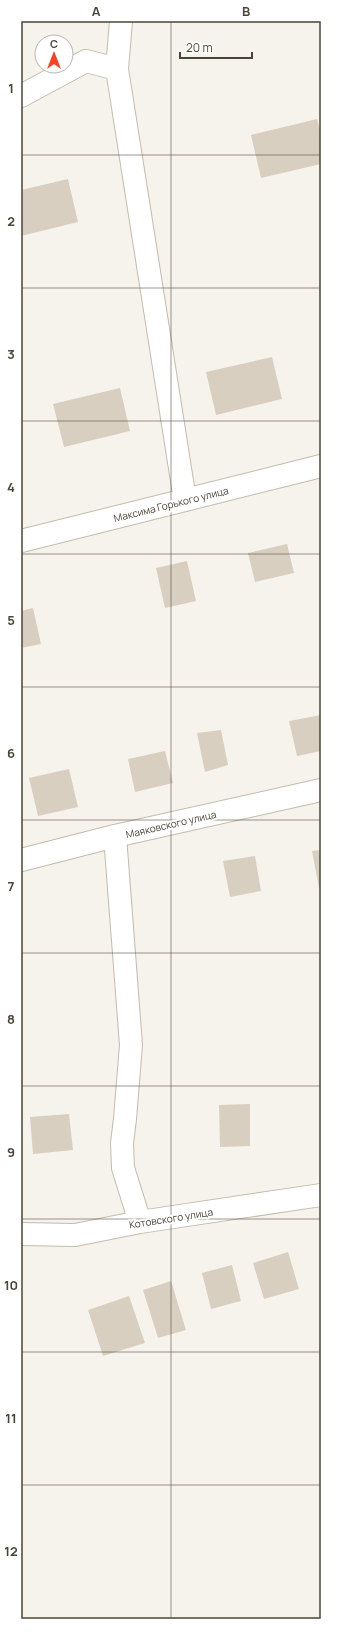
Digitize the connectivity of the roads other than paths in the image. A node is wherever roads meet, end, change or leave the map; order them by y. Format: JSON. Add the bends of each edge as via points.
{"nodes":[{"id":1,"x":121,"y":21,"type":"edge"},
{"id":2,"x":117,"y":70,"type":"junction"},
{"id":3,"x":21,"y":96,"type":"edge"},
{"id":4,"x":321,"y":466,"type":"edge"},
{"id":5,"x":185,"y":500,"type":"junction"},
{"id":6,"x":21,"y":541,"type":"edge"},
{"id":7,"x":321,"y":790,"type":"edge"},
{"id":8,"x":115,"y":836,"type":"junction"},
{"id":9,"x":21,"y":860,"type":"edge"},
{"id":10,"x":321,"y":1195,"type":"edge"},
{"id":11,"x":140,"y":1222,"type":"junction"},
{"id":12,"x":21,"y":1234,"type":"edge"}],
"edges":[{"from":1,"to":2,"type":"street"},
{"from":2,"to":3,"type":"street","via":[[86,61]]},
{"from":2,"to":5,"type":"street"},
{"from":4,"to":5,"type":"street","name":"Максима Горького улица"},
{"from":5,"to":6,"type":"street","name":"Максима Горького улица"},
{"from":7,"to":8,"type":"street","name":"Маяковского улица"},
{"from":8,"to":9,"type":"street","name":"Маяковского улица"},
{"from":8,"to":11,"type":"street","via":[[131,1045],[122,1143],[124,1168]]},
{"from":10,"to":11,"type":"street","name":"Котовского улица"},
{"from":11,"to":12,"type":"street","name":"Котовского улица","via":[[75,1235]]}]}
